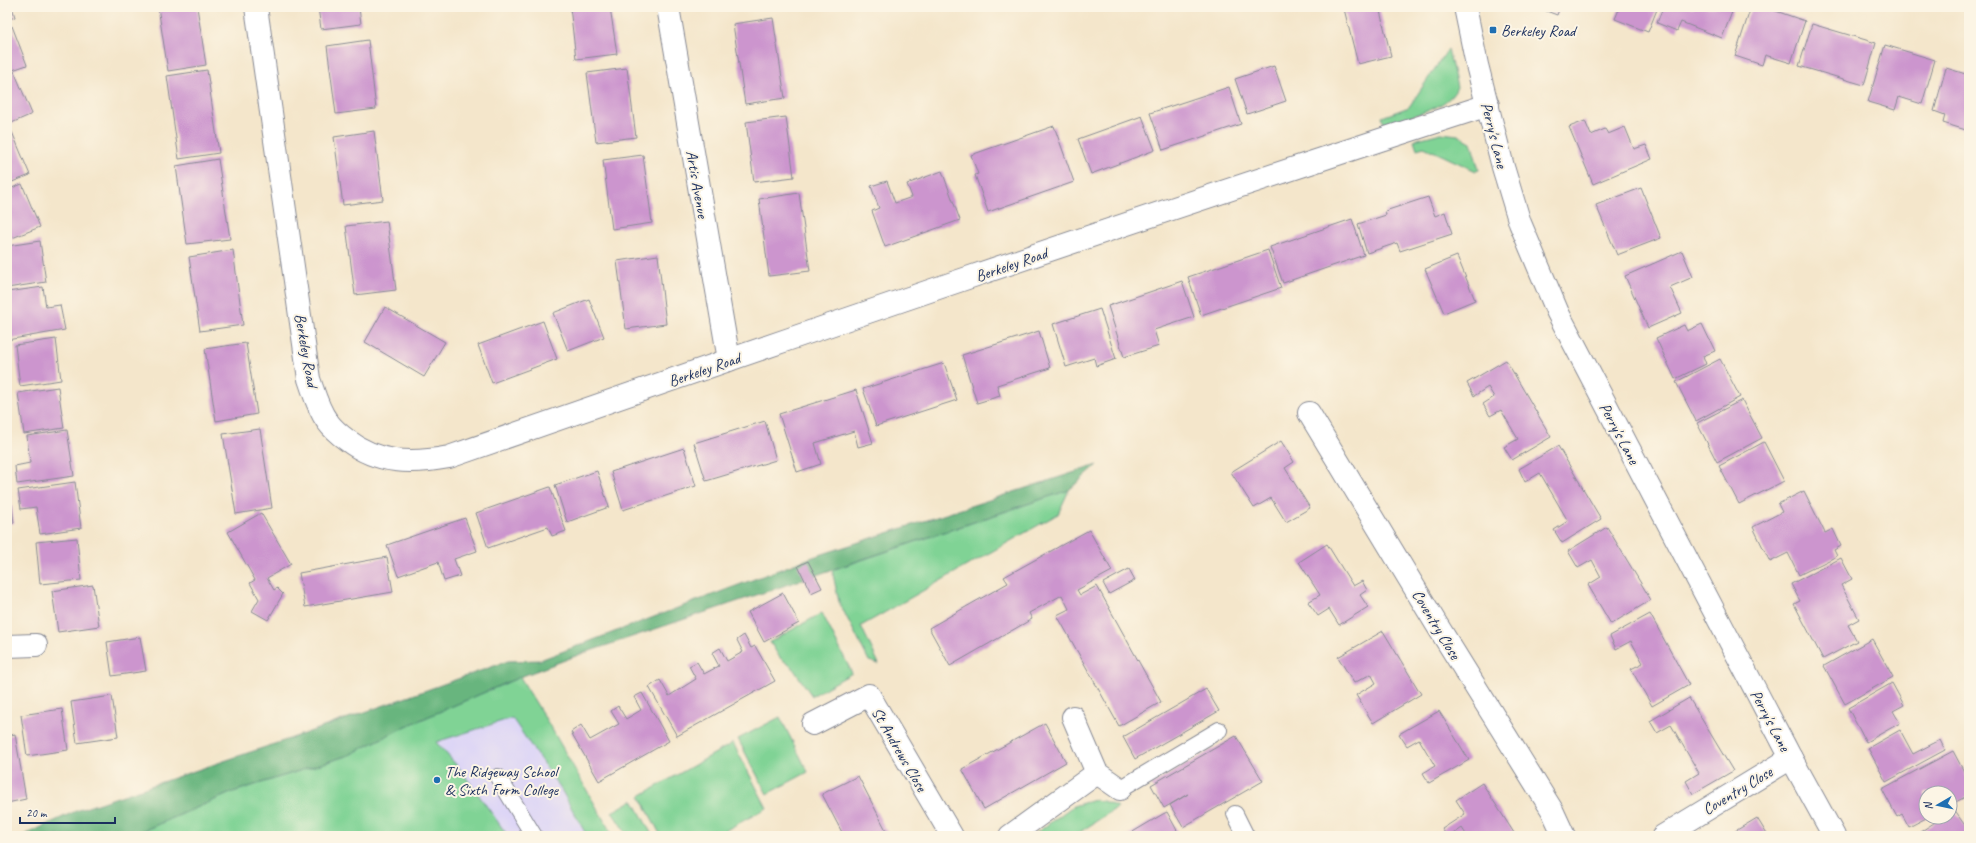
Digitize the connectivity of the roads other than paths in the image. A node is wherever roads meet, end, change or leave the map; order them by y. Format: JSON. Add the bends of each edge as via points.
{"nodes":[{"id":1,"x":256,"y":7,"type":"edge"},
{"id":2,"x":668,"y":7,"type":"edge"},
{"id":3,"x":1465,"y":7,"type":"edge"},
{"id":4,"x":1488,"y":105,"type":"junction"},
{"id":5,"x":729,"y":360,"type":"junction"},
{"id":6,"x":1309,"y":413,"type":"dead end"},
{"id":7,"x":36,"y":645,"type":"dead end"},
{"id":8,"x":7,"y":646,"type":"edge"},
{"id":9,"x":1073,"y":717,"type":"dead end"},
{"id":10,"x":813,"y":724,"type":"dead end"},
{"id":11,"x":1219,"y":730,"type":"dead end"},
{"id":12,"x":1791,"y":758,"type":"junction"},
{"id":13,"x":1097,"y":773,"type":"junction"},
{"id":14,"x":498,"y":777,"type":"dead end"},
{"id":15,"x":1120,"y":789,"type":"joint"},
{"id":16,"x":1235,"y":814,"type":"dead end"},
{"id":17,"x":534,"y":836,"type":"edge"},
{"id":18,"x":952,"y":836,"type":"edge"},
{"id":19,"x":1010,"y":836,"type":"edge"},
{"id":20,"x":1246,"y":836,"type":"edge"},
{"id":21,"x":1564,"y":836,"type":"edge"},
{"id":22,"x":1663,"y":836,"type":"edge"},
{"id":23,"x":1834,"y":836,"type":"edge"}],
"edges":[{"from":1,"to":5,"type":"street","name":"Berkeley Road","via":[[309,379],[327,421],[356,447],[370,454],[398,461],[430,461],[449,457]]},
{"from":2,"to":5,"type":"street","name":"Artis Avenue"},
{"from":3,"to":4,"type":"street","name":"Perry's Lane"},
{"from":4,"to":5,"type":"street","name":"Berkeley Road"},
{"from":4,"to":12,"type":"street","name":"Perry's Lane","via":[[1520,223],[1558,313]]},
{"from":6,"to":21,"type":"street","name":"Coventry Close","via":[[1552,810]]},
{"from":7,"to":8,"type":"street"},
{"from":9,"to":13,"type":"street"},
{"from":10,"to":18,"type":"street","name":"St Andrews Close","via":[[869,695]]},
{"from":11,"to":15,"type":"lane"},
{"from":12,"to":22,"type":"street","name":"Coventry Close"},
{"from":12,"to":23,"type":"street","name":"Perry's Lane"},
{"from":13,"to":15,"type":"street"},
{"from":13,"to":19,"type":"street"},
{"from":14,"to":17,"type":"lane"},
{"from":16,"to":20,"type":"lane"}]}
